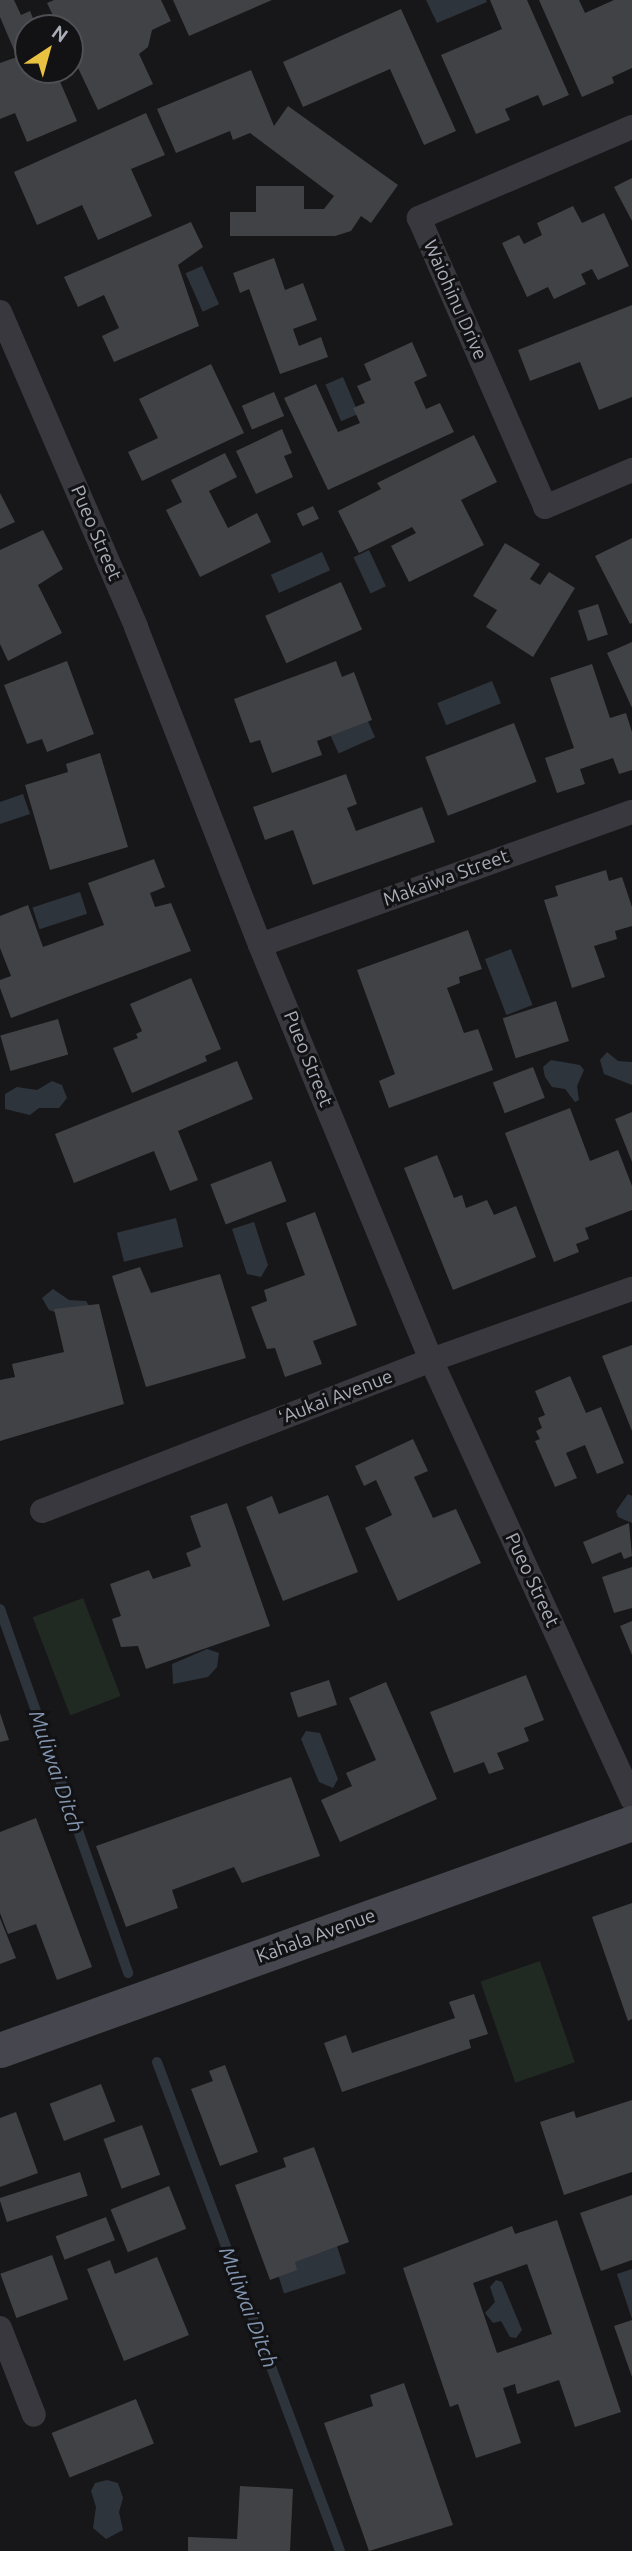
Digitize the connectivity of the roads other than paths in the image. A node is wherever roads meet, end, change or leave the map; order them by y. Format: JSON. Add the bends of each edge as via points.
{"nodes":[{"id":1,"x":632,"y":127,"type":"edge"},
{"id":2,"x":0,"y":312,"type":"edge"},
{"id":3,"x":632,"y":470,"type":"edge"},
{"id":4,"x":632,"y":812,"type":"edge"},
{"id":5,"x":260,"y":945,"type":"junction"},
{"id":6,"x":632,"y":1289,"type":"edge"},
{"id":7,"x":431,"y":1360,"type":"junction"},
{"id":8,"x":42,"y":1511,"type":"dead end"},
{"id":9,"x":632,"y":1799,"type":"edge"},
{"id":10,"x":632,"y":1823,"type":"edge"},
{"id":11,"x":0,"y":2050,"type":"edge"},
{"id":12,"x":0,"y":2328,"type":"edge"},
{"id":13,"x":34,"y":2415,"type":"dead end"}],
"edges":[{"from":1,"to":3,"type":"street","name":"Waiohinu Drive","via":[[419,218],[545,507]]},
{"from":2,"to":5,"type":"street","name":"Pueo Street","via":[[136,627]]},
{"from":4,"to":5,"type":"street","name":"Makaiwa Street"},
{"from":5,"to":7,"type":"street","name":"Pueo Street"},
{"from":6,"to":7,"type":"street","name":"ʻAukai Avenue"},
{"from":7,"to":8,"type":"street","name":"ʻAukai Avenue"},
{"from":7,"to":9,"type":"street","name":"Pueo Street"},
{"from":10,"to":11,"type":"street","name":"Kahala Avenue"},
{"from":12,"to":13,"type":"street"}]}
